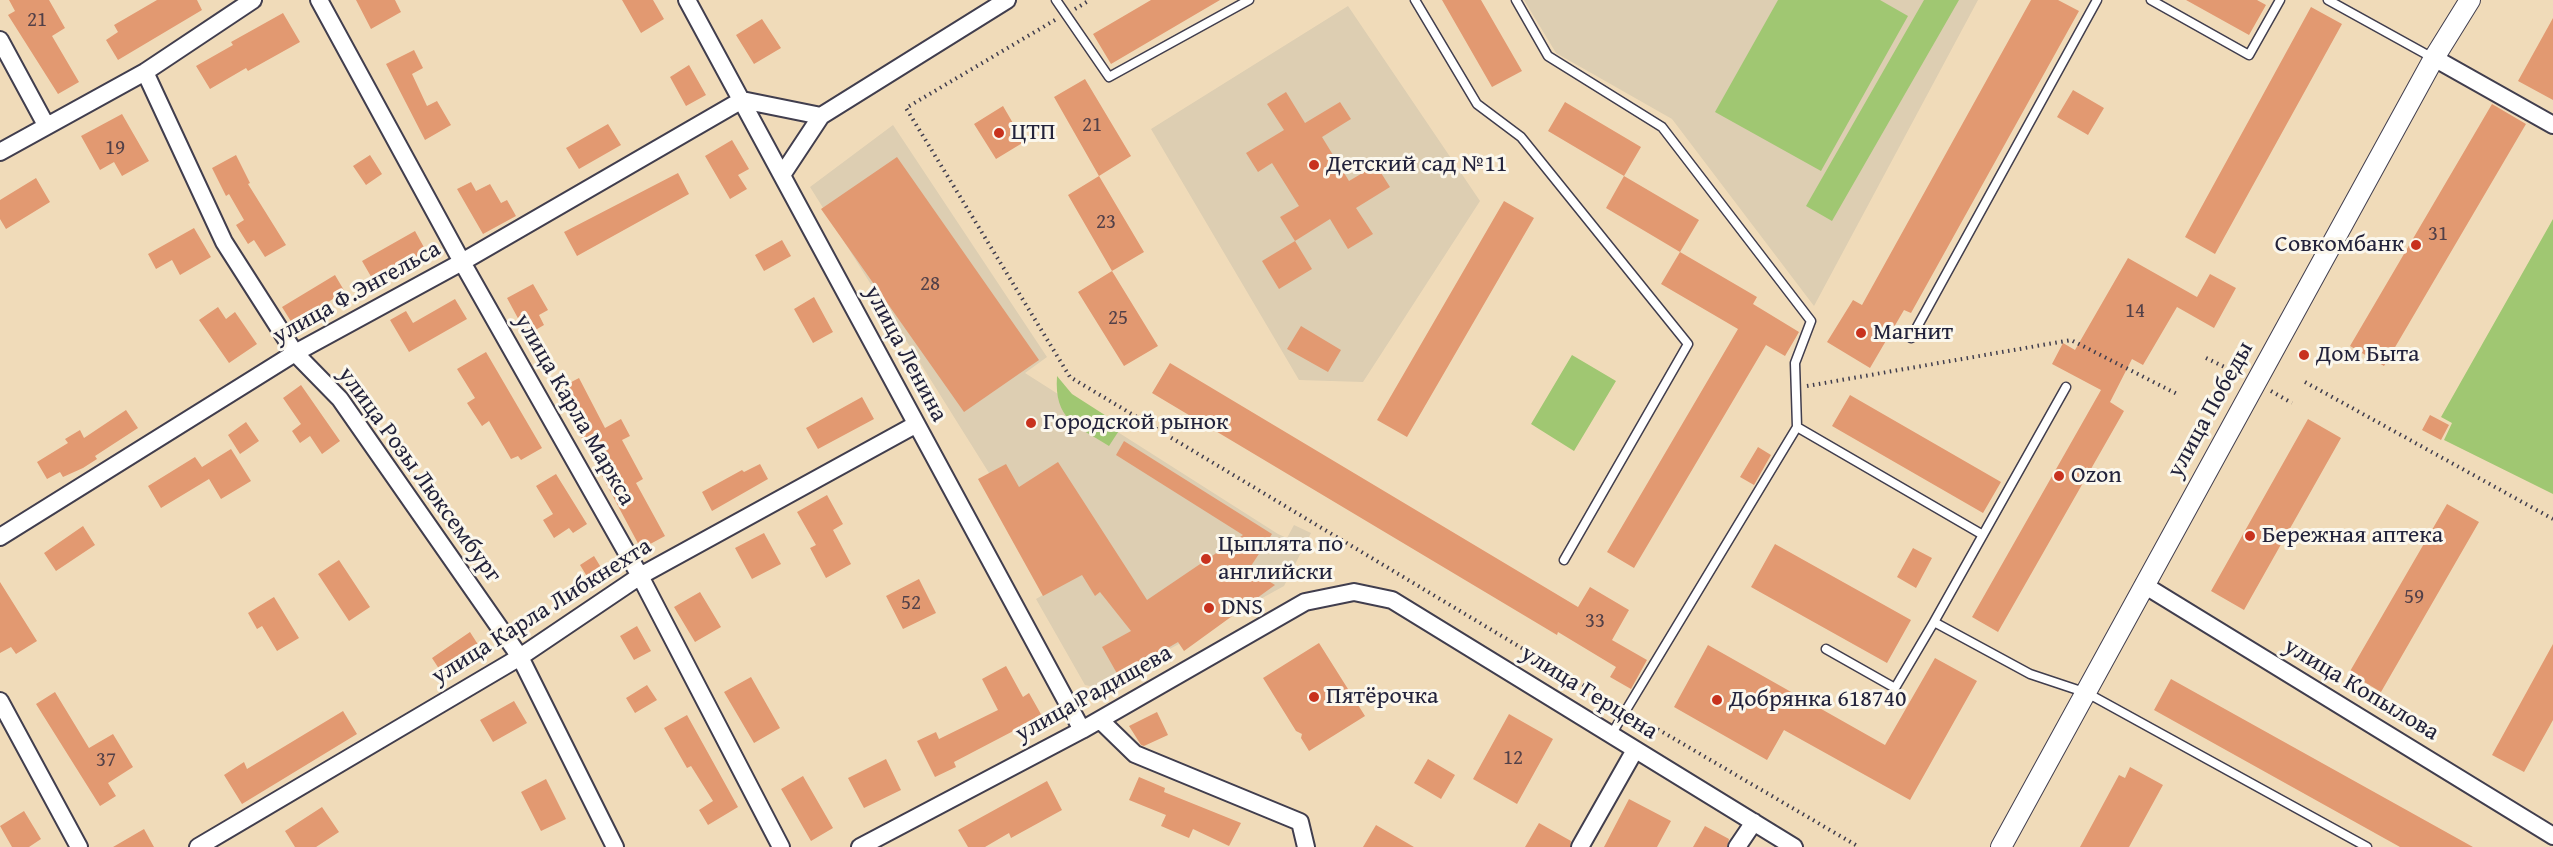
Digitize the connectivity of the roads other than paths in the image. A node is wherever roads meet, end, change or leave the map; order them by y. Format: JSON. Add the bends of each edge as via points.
{"nodes":[{"id":1,"x":253,"y":0,"type":"edge"},
{"id":2,"x":319,"y":0,"type":"edge"},
{"id":3,"x":687,"y":0,"type":"edge"},
{"id":4,"x":1056,"y":0,"type":"edge"},
{"id":5,"x":1249,"y":0,"type":"edge"},
{"id":6,"x":1415,"y":0,"type":"edge"},
{"id":7,"x":1516,"y":0,"type":"edge"},
{"id":8,"x":2097,"y":0,"type":"edge"},
{"id":9,"x":2151,"y":0,"type":"edge"},
{"id":10,"x":2280,"y":0,"type":"edge"},
{"id":11,"x":2328,"y":0,"type":"edge"},
{"id":12,"x":2470,"y":0,"type":"edge"},
{"id":13,"x":1005,"y":1,"type":"edge"},
{"id":14,"x":0,"y":40,"type":"edge"},
{"id":15,"x":2434,"y":58,"type":"junction"},
{"id":16,"x":145,"y":72,"type":"junction"},
{"id":17,"x":741,"y":100,"type":"junction"},
{"id":18,"x":821,"y":116,"type":"junction"},
{"id":19,"x":46,"y":125,"type":"junction"},
{"id":20,"x":2553,"y":125,"type":"edge"},
{"id":21,"x":0,"y":152,"type":"edge"},
{"id":22,"x":782,"y":175,"type":"junction"},
{"id":23,"x":462,"y":262,"type":"junction"},
{"id":24,"x":1911,"y":338,"type":"dead end"},
{"id":25,"x":295,"y":353,"type":"junction"},
{"id":26,"x":2066,"y":387,"type":"dead end"},
{"id":27,"x":915,"y":425,"type":"junction"},
{"id":28,"x":1797,"y":427,"type":"junction"},
{"id":29,"x":1983,"y":535,"type":"junction"},
{"id":30,"x":0,"y":537,"type":"edge"},
{"id":31,"x":1564,"y":560,"type":"dead end"},
{"id":32,"x":640,"y":576,"type":"junction"},
{"id":33,"x":2144,"y":585,"type":"junction"},
{"id":34,"x":1354,"y":592,"type":"joint"},
{"id":35,"x":1934,"y":622,"type":"junction"},
{"id":36,"x":1826,"y":649,"type":"dead end"},
{"id":37,"x":520,"y":657,"type":"junction"},
{"id":38,"x":2087,"y":693,"type":"junction"},
{"id":39,"x":0,"y":701,"type":"edge"},
{"id":40,"x":1100,"y":720,"type":"junction"},
{"id":41,"x":1082,"y":730,"type":"junction"},
{"id":42,"x":1611,"y":735,"type":"junction"},
{"id":43,"x":1635,"y":750,"type":"junction"},
{"id":44,"x":1754,"y":822,"type":"junction"},
{"id":45,"x":2553,"y":836,"type":"edge"},
{"id":46,"x":78,"y":847,"type":"edge"},
{"id":47,"x":198,"y":847,"type":"edge"},
{"id":48,"x":615,"y":847,"type":"edge"},
{"id":49,"x":781,"y":847,"type":"edge"},
{"id":50,"x":860,"y":847,"type":"edge"},
{"id":51,"x":1306,"y":847,"type":"edge"},
{"id":52,"x":1580,"y":847,"type":"edge"},
{"id":53,"x":1737,"y":847,"type":"edge"},
{"id":54,"x":1794,"y":847,"type":"edge"},
{"id":55,"x":2001,"y":847,"type":"edge"},
{"id":56,"x":2367,"y":847,"type":"edge"}],
"edges":[{"from":1,"to":16,"type":"street"},
{"from":2,"to":23,"type":"street","name":"улица Карла Маркса"},
{"from":3,"to":17,"type":"street","name":"улица Ленина"},
{"from":4,"to":5,"type":"lane","via":[[1109,77]]},
{"from":6,"to":31,"type":"lane","via":[[1477,104],[1521,137],[1688,344]]},
{"from":7,"to":28,"type":"lane","via":[[1548,57],[1662,127],[1811,321],[1796,363]]},
{"from":8,"to":24,"type":"lane"},
{"from":9,"to":10,"type":"lane","via":[[2249,55]]},
{"from":11,"to":15,"type":"lane"},
{"from":12,"to":15,"type":"street","name":"улица Победы"},
{"from":13,"to":18,"type":"street"},
{"from":14,"to":19,"type":"street"},
{"from":15,"to":20,"type":"street"},
{"from":15,"to":33,"type":"street","name":"улица Победы"},
{"from":16,"to":19,"type":"street"},
{"from":16,"to":25,"type":"street","name":"улица Розы Люксембург","via":[[224,242]]},
{"from":17,"to":18,"type":"street"},
{"from":17,"to":22,"type":"street","name":"улица Ленина"},
{"from":17,"to":23,"type":"street","name":"улица Ф.Энгельса"},
{"from":18,"to":22,"type":"street"},
{"from":19,"to":21,"type":"street"},
{"from":22,"to":27,"type":"street","name":"улица Ленина"},
{"from":23,"to":25,"type":"street","name":"улица Ф.Энгельса"},
{"from":23,"to":32,"type":"street","name":"улица Карла Маркса"},
{"from":25,"to":30,"type":"street","name":"улица Ф.Энгельса"},
{"from":25,"to":37,"type":"street","name":"улица Розы Люксембург","via":[[340,399]]},
{"from":26,"to":29,"type":"lane"},
{"from":27,"to":32,"type":"street","name":"улица Карла Либкнехта"},
{"from":27,"to":41,"type":"street","name":"улица Ленина"},
{"from":28,"to":29,"type":"lane"},
{"from":28,"to":42,"type":"lane"},
{"from":29,"to":35,"type":"lane"},
{"from":32,"to":37,"type":"street","name":"улица Карла Либкнехта"},
{"from":32,"to":49,"type":"street","name":"улица Карла Маркса"},
{"from":33,"to":38,"type":"street","name":"улица Победы"},
{"from":33,"to":45,"type":"street","name":"улица Копылова"},
{"from":34,"to":40,"type":"street","name":"улица Радищева","via":[[1305,602]]},
{"from":34,"to":42,"type":"street","name":"улица Герцена","via":[[1392,600]]},
{"from":35,"to":36,"type":"lane","via":[[1895,688]]},
{"from":35,"to":38,"type":"lane","via":[[2030,674]]},
{"from":37,"to":47,"type":"street","name":"улица Карла Либкнехта"},
{"from":37,"to":48,"type":"street","name":"улица Розы Люксембург"},
{"from":38,"to":55,"type":"street","name":"улица Победы"},
{"from":38,"to":56,"type":"lane"},
{"from":39,"to":46,"type":"street"},
{"from":40,"to":41,"type":"street","name":"улица Радищева"},
{"from":40,"to":51,"type":"street","via":[[1135,754],[1300,822]]},
{"from":41,"to":50,"type":"street","name":"улица Радищева"},
{"from":42,"to":43,"type":"street","name":"улица Герцена"},
{"from":43,"to":44,"type":"street","name":"улица Герцена"},
{"from":43,"to":52,"type":"street"},
{"from":44,"to":53,"type":"street"},
{"from":44,"to":54,"type":"street","name":"улица Герцена"}]}
